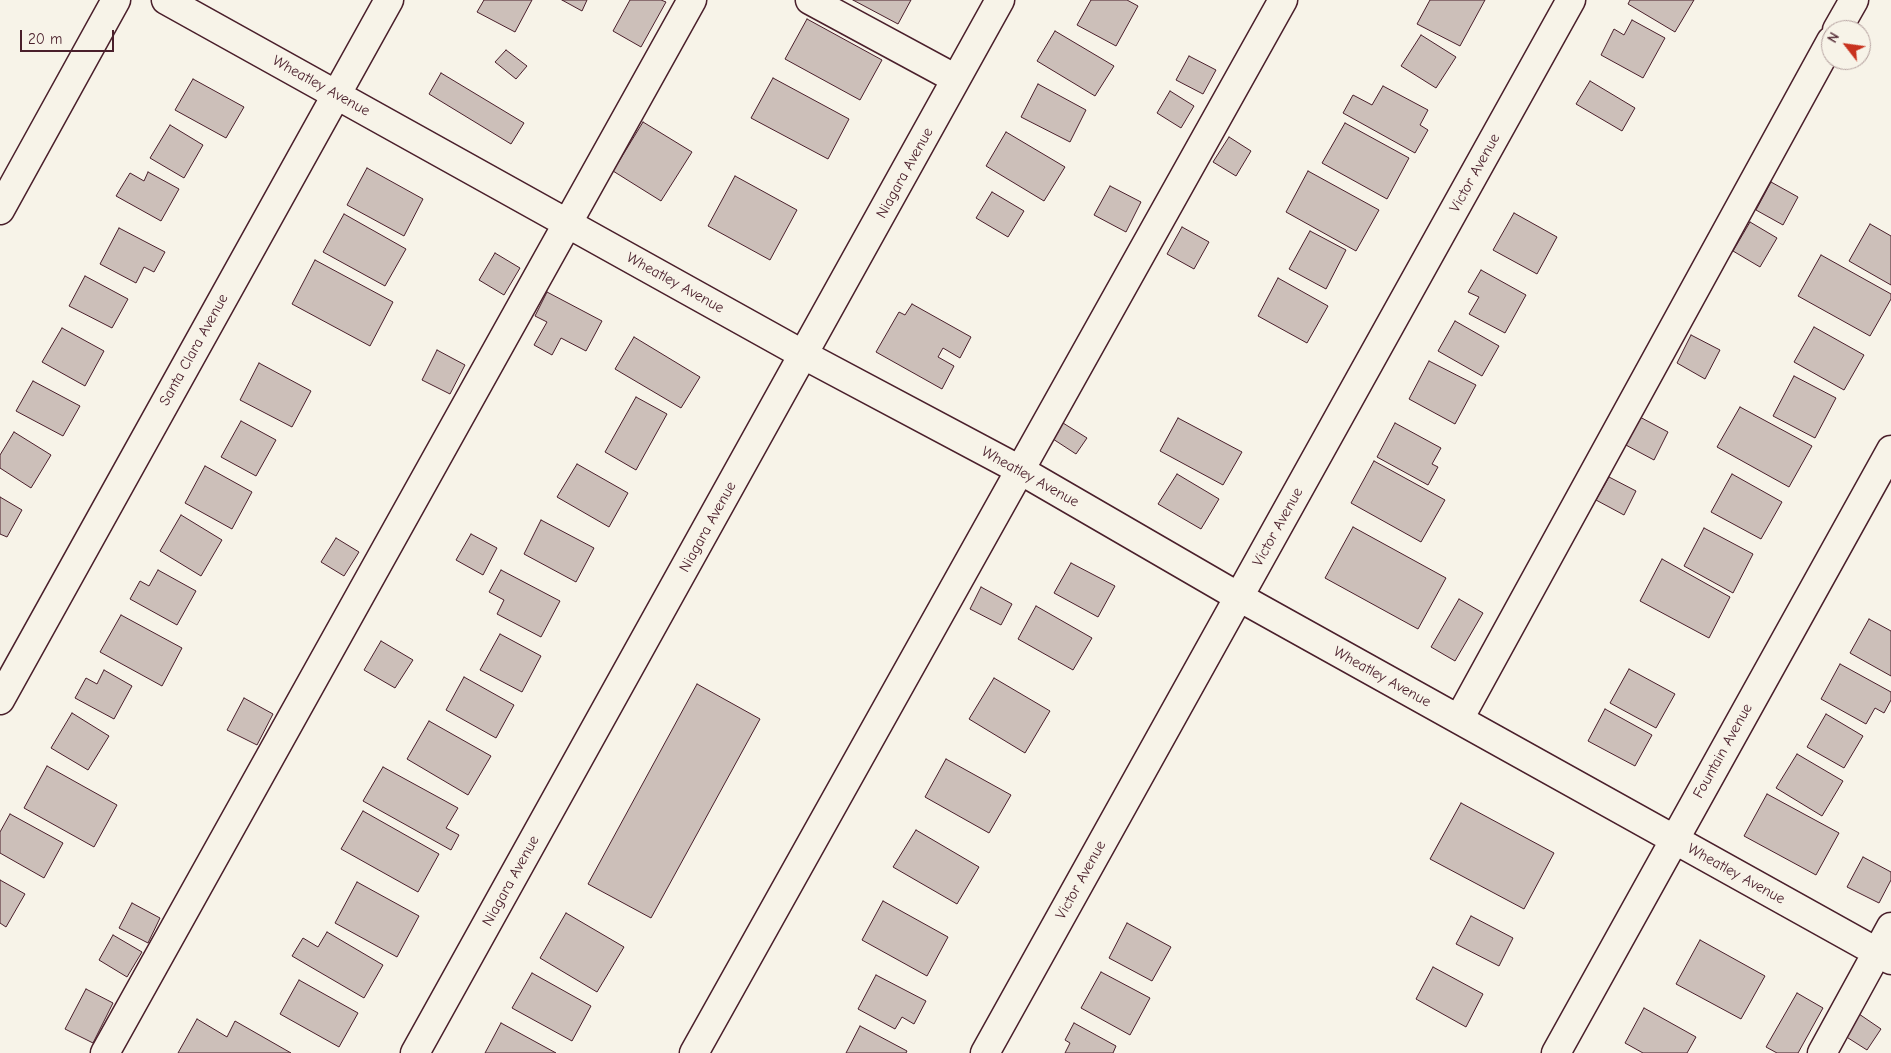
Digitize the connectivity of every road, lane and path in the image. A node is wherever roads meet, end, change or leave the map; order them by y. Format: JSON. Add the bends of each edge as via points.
{"nodes":[{"id":1,"x":116,"y":0,"type":"edge"},
{"id":2,"x":166,"y":0,"type":"edge"},
{"id":3,"x":389,"y":0,"type":"edge"},
{"id":4,"x":692,"y":0,"type":"edge"},
{"id":5,"x":810,"y":0,"type":"edge"},
{"id":6,"x":1000,"y":0,"type":"edge"},
{"id":7,"x":1283,"y":0,"type":"edge"},
{"id":8,"x":1571,"y":0,"type":"edge"},
{"id":9,"x":1854,"y":0,"type":"edge"},
{"id":10,"x":1843,"y":20,"type":"edge"},
{"id":11,"x":1821,"y":59,"type":"edge"},
{"id":12,"x":956,"y":79,"type":"junction"},
{"id":13,"x":336,"y":95,"type":"junction"},
{"id":14,"x":0,"y":210,"type":"edge"},
{"id":15,"x":567,"y":223,"type":"junction"},
{"id":16,"x":804,"y":355,"type":"junction"},
{"id":17,"x":1891,"y":450,"type":"edge"},
{"id":18,"x":1020,"y":470,"type":"junction"},
{"id":19,"x":1239,"y":597,"type":"junction"},
{"id":20,"x":0,"y":700,"type":"edge"},
{"id":21,"x":1459,"y":719,"type":"junction"},
{"id":22,"x":1674,"y":839,"type":"junction"},
{"id":23,"x":1891,"y":927,"type":"edge"},
{"id":24,"x":1884,"y":956,"type":"edge"},
{"id":25,"x":105,"y":1053,"type":"edge"},
{"id":26,"x":415,"y":1053,"type":"edge"},
{"id":27,"x":694,"y":1053,"type":"edge"},
{"id":28,"x":985,"y":1053,"type":"edge"},
{"id":29,"x":1556,"y":1053,"type":"edge"},
{"id":30,"x":1822,"y":1053,"type":"edge"}],
"edges":[{"from":1,"to":14,"type":"street"},
{"from":2,"to":13,"type":"street","name":"Wheatley Avenue"},
{"from":3,"to":13,"type":"street","name":"Santa Clara Avenue"},
{"from":4,"to":15,"type":"street"},
{"from":5,"to":12,"type":"street"},
{"from":6,"to":12,"type":"street","name":"Niagara Avenue"},
{"from":7,"to":18,"type":"street"},
{"from":8,"to":19,"type":"street","name":"Victor Avenue"},
{"from":9,"to":10,"type":"street"},
{"from":11,"to":21,"type":"street"},
{"from":12,"to":16,"type":"street","name":"Niagara Avenue"},
{"from":13,"to":15,"type":"street","name":"Wheatley Avenue"},
{"from":13,"to":20,"type":"street","name":"Santa Clara Avenue"},
{"from":15,"to":16,"type":"street","name":"Wheatley Avenue"},
{"from":15,"to":25,"type":"street"},
{"from":16,"to":18,"type":"street","name":"Wheatley Avenue"},
{"from":16,"to":26,"type":"street","name":"Niagara Avenue"},
{"from":17,"to":22,"type":"street","name":"Fountain Avenue"},
{"from":18,"to":19,"type":"street","name":"Wheatley Avenue"},
{"from":18,"to":27,"type":"street"},
{"from":19,"to":21,"type":"street","name":"Wheatley Avenue"},
{"from":19,"to":28,"type":"street","name":"Victor Avenue"},
{"from":21,"to":22,"type":"street","name":"Wheatley Avenue"},
{"from":22,"to":24,"type":"street","name":"Wheatley Avenue"},
{"from":22,"to":29,"type":"street","name":"Fountain Avenue"},
{"from":23,"to":24,"type":"street"},
{"from":24,"to":30,"type":"street"}]}
